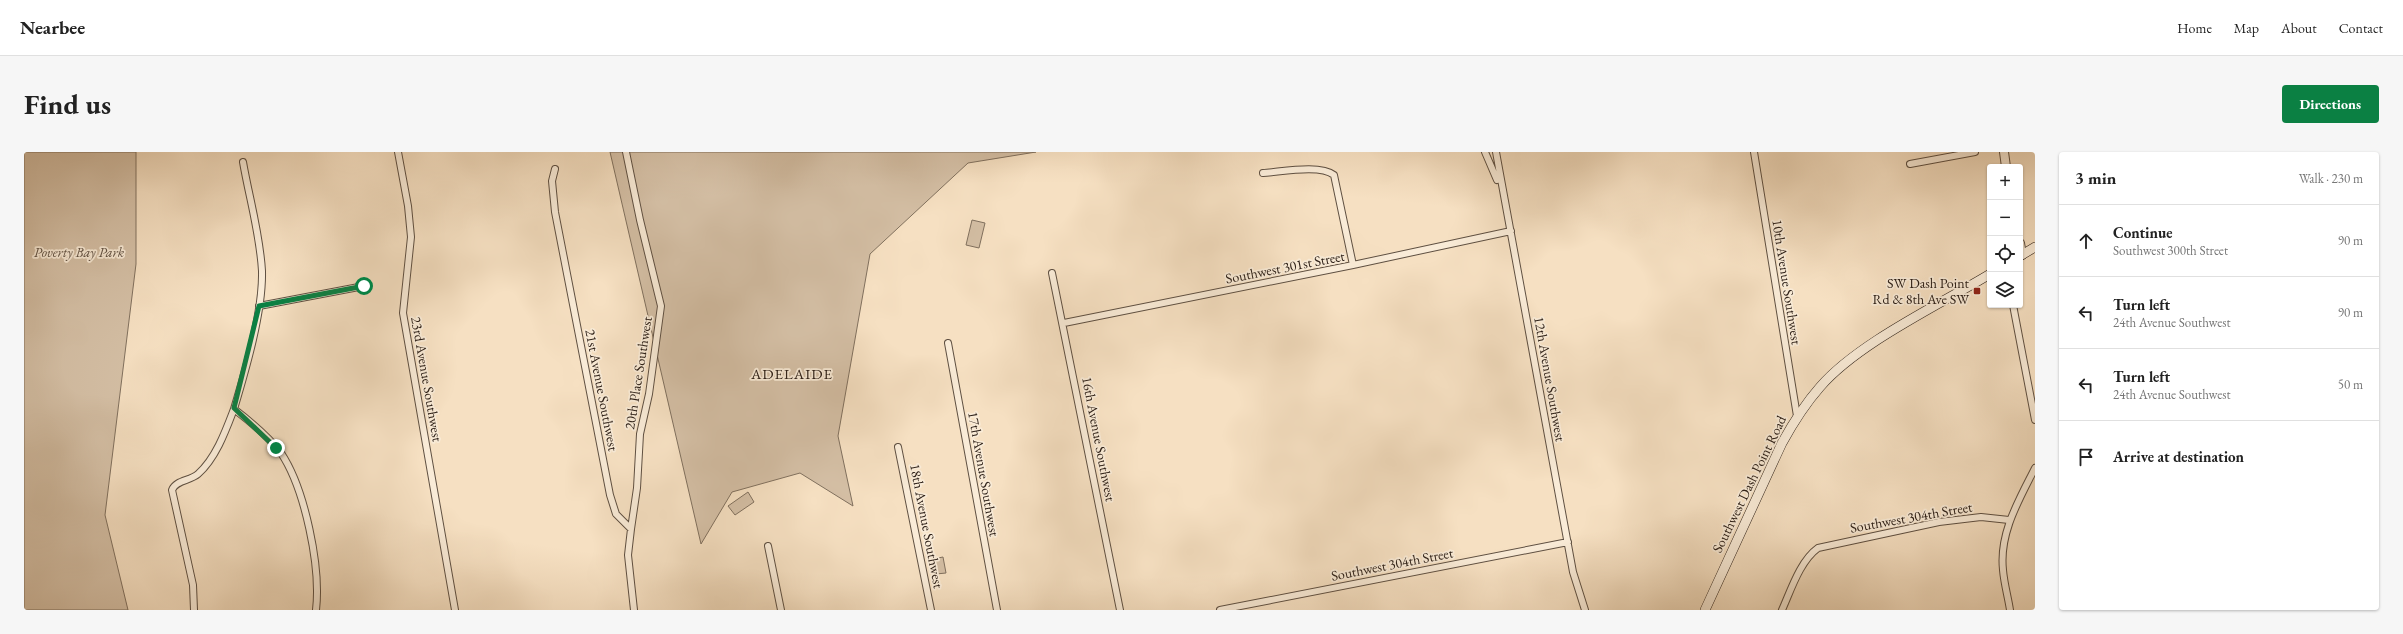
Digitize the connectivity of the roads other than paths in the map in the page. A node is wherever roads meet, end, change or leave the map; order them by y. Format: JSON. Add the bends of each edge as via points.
{"nodes":[{"id":1,"x":398,"y":152,"type":"edge"},
{"id":2,"x":626,"y":152,"type":"edge"},
{"id":3,"x":1484,"y":152,"type":"edge"},
{"id":4,"x":1496,"y":152,"type":"edge"},
{"id":5,"x":1754,"y":152,"type":"edge"},
{"id":6,"x":1975,"y":152,"type":"edge"},
{"id":7,"x":2004,"y":152,"type":"edge"},
{"id":8,"x":242,"y":162,"type":"dead end"},
{"id":9,"x":1910,"y":164,"type":"dead end"},
{"id":10,"x":2006,"y":164,"type":"edge"},
{"id":11,"x":555,"y":169,"type":"dead end"},
{"id":12,"x":1263,"y":173,"type":"dead end"},
{"id":13,"x":1504,"y":199,"type":"junction"},
{"id":14,"x":1510,"y":231,"type":"junction"},
{"id":15,"x":2035,"y":247,"type":"edge"},
{"id":16,"x":2023,"y":254,"type":"edge"},
{"id":17,"x":1353,"y":265,"type":"junction"},
{"id":18,"x":1052,"y":273,"type":"dead end"},
{"id":19,"x":1987,"y":276,"type":"edge"},
{"id":20,"x":364,"y":286,"type":"dead end"},
{"id":21,"x":259,"y":306,"type":"junction"},
{"id":22,"x":2014,"y":308,"type":"edge"},
{"id":23,"x":1064,"y":323,"type":"junction"},
{"id":24,"x":948,"y":343,"type":"dead end"},
{"id":25,"x":234,"y":408,"type":"junction"},
{"id":26,"x":1797,"y":416,"type":"junction"},
{"id":27,"x":2035,"y":420,"type":"edge"},
{"id":28,"x":898,"y":447,"type":"dead end"},
{"id":29,"x":2035,"y":468,"type":"edge"},
{"id":30,"x":2009,"y":520,"type":"junction"},
{"id":31,"x":631,"y":529,"type":"junction"},
{"id":32,"x":1568,"y":542,"type":"junction"},
{"id":33,"x":768,"y":546,"type":"dead end"},
{"id":34,"x":194,"y":610,"type":"edge"},
{"id":35,"x":316,"y":610,"type":"edge"},
{"id":36,"x":455,"y":610,"type":"edge"},
{"id":37,"x":634,"y":610,"type":"edge"},
{"id":38,"x":781,"y":610,"type":"edge"},
{"id":39,"x":931,"y":610,"type":"edge"},
{"id":40,"x":997,"y":610,"type":"edge"},
{"id":41,"x":1120,"y":610,"type":"edge"},
{"id":42,"x":1220,"y":610,"type":"edge"},
{"id":43,"x":1585,"y":610,"type":"edge"},
{"id":44,"x":1705,"y":610,"type":"edge"},
{"id":45,"x":1782,"y":610,"type":"edge"},
{"id":46,"x":2010,"y":610,"type":"edge"}],
"edges":[{"from":1,"to":36,"type":"street","name":"23rd Avenue Southwest","via":[[411,238],[403,313]]},
{"from":2,"to":31,"type":"street","name":"20th Place Southwest","via":[[661,306],[649,394],[640,434],[637,488]]},
{"from":3,"to":13,"type":"street","via":[[1494,169]]},
{"from":4,"to":13,"type":"street","name":"12th Avenue Southwest"},
{"from":5,"to":26,"type":"street","name":"10th Avenue Southwest"},
{"from":6,"to":9,"type":"street"},
{"from":7,"to":10,"type":"street"},
{"from":8,"to":21,"type":"street","via":[[261,262]]},
{"from":11,"to":31,"type":"street","name":"21st Avenue Southwest","via":[[552,181],[555,212],[610,495],[616,514]]},
{"from":12,"to":17,"type":"street","via":[[1318,170],[1329,171],[1334,175]]},
{"from":13,"to":14,"type":"street","name":"12th Avenue Southwest"},
{"from":14,"to":17,"type":"street","name":"Southwest 301st Street"},
{"from":14,"to":32,"type":"street","name":"12th Avenue Southwest"},
{"from":15,"to":16,"type":"main road"},
{"from":17,"to":23,"type":"street","name":"Southwest 301st Street"},
{"from":18,"to":23,"type":"street","name":"16th Avenue Southwest"},
{"from":19,"to":26,"type":"main road","name":"Southwest Dash Point Road","via":[[1882,338],[1848,362],[1821,386]]},
{"from":20,"to":21,"type":"street"},
{"from":21,"to":25,"type":"street"},
{"from":22,"to":27,"type":"street"},
{"from":23,"to":41,"type":"street","name":"16th Avenue Southwest"},
{"from":24,"to":40,"type":"street","name":"17th Avenue Southwest"},
{"from":25,"to":34,"type":"street","via":[[218,445],[204,467],[192,478],[177,483],[172,490],[194,585]]},
{"from":25,"to":35,"type":"street","via":[[272,443],[292,477],[307,522],[314,555]]},
{"from":26,"to":44,"type":"main road","name":"Southwest Dash Point Road"},
{"from":28,"to":39,"type":"street","name":"18th Avenue Southwest"},
{"from":29,"to":30,"type":"street"},
{"from":30,"to":45,"type":"street","name":"Southwest 304th Street","via":[[1982,517],[1939,522],[1818,548],[1805,562]]},
{"from":30,"to":46,"type":"street","via":[[2003,569]]},
{"from":31,"to":37,"type":"street","via":[[628,555]]},
{"from":32,"to":42,"type":"street","name":"Southwest 304th Street"},
{"from":32,"to":43,"type":"street","name":"12th Avenue Southwest","via":[[1575,582]]},
{"from":33,"to":38,"type":"street"}]}
